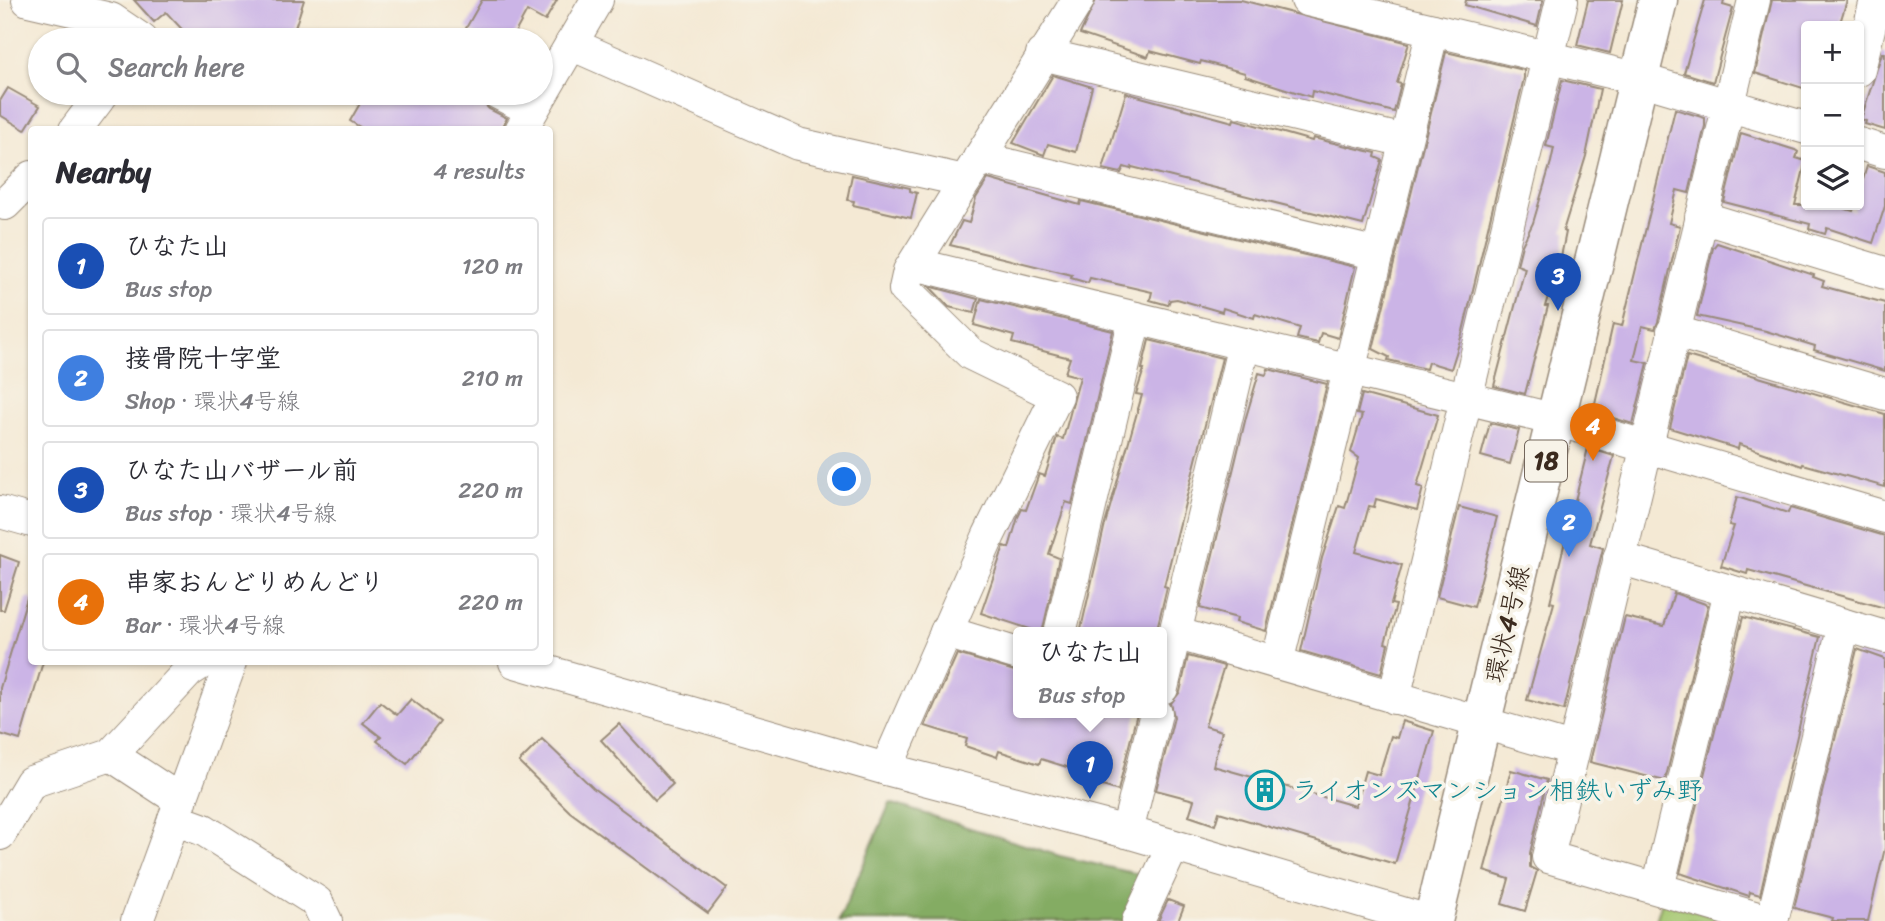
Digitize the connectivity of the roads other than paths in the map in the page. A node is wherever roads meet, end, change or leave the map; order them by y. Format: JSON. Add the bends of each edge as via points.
{"nodes":[{"id":1,"x":28,"y":0,"type":"edge"},
{"id":2,"x":597,"y":0,"type":"edge"},
{"id":3,"x":1077,"y":0,"type":"edge"},
{"id":4,"x":1307,"y":0,"type":"edge"},
{"id":5,"x":1562,"y":0,"type":"edge"},
{"id":6,"x":1658,"y":0,"type":"edge"},
{"id":7,"x":1754,"y":0,"type":"edge"},
{"id":8,"x":1876,"y":0,"type":"edge"},
{"id":9,"x":124,"y":28,"type":"edge"},
{"id":10,"x":1433,"y":30,"type":"junction"},
{"id":11,"x":571,"y":44,"type":"junction"},
{"id":12,"x":1864,"y":49,"type":"edge"},
{"id":13,"x":1042,"y":54,"type":"junction"},
{"id":14,"x":1549,"y":58,"type":"junction"},
{"id":15,"x":553,"y":74,"type":"edge"},
{"id":16,"x":1639,"y":79,"type":"junction"},
{"id":17,"x":94,"y":105,"type":"edge"},
{"id":18,"x":510,"y":105,"type":"edge"},
{"id":19,"x":1728,"y":106,"type":"junction"},
{"id":20,"x":526,"y":120,"type":"edge"},
{"id":21,"x":78,"y":126,"type":"edge"},
{"id":22,"x":1801,"y":127,"type":"edge"},
{"id":23,"x":1405,"y":141,"type":"junction"},
{"id":24,"x":1864,"y":146,"type":"edge"},
{"id":25,"x":1885,"y":152,"type":"edge"},
{"id":26,"x":972,"y":170,"type":"junction"},
{"id":27,"x":28,"y":181,"type":"edge"},
{"id":28,"x":5,"y":204,"type":"dead end"},
{"id":29,"x":1701,"y":217,"type":"junction"},
{"id":30,"x":1378,"y":254,"type":"junction"},
{"id":31,"x":914,"y":264,"type":"junction"},
{"id":32,"x":1885,"y":272,"type":"edge"},
{"id":33,"x":1135,"y":318,"type":"junction"},
{"id":34,"x":1673,"y":331,"type":"junction"},
{"id":35,"x":1244,"y":344,"type":"junction"},
{"id":36,"x":1349,"y":370,"type":"junction"},
{"id":37,"x":1885,"y":394,"type":"edge"},
{"id":38,"x":1466,"y":398,"type":"junction"},
{"id":39,"x":1556,"y":420,"type":"junction"},
{"id":40,"x":1645,"y":446,"type":"junction"},
{"id":41,"x":0,"y":512,"type":"edge"},
{"id":42,"x":1885,"y":517,"type":"edge"},
{"id":43,"x":28,"y":520,"type":"edge"},
{"id":44,"x":1619,"y":558,"type":"junction"},
{"id":45,"x":1730,"y":591,"type":"junction"},
{"id":46,"x":1844,"y":625,"type":"junction"},
{"id":47,"x":1061,"y":627,"type":"edge"},
{"id":48,"x":946,"y":632,"type":"junction"},
{"id":49,"x":1175,"y":634,"type":"junction"},
{"id":50,"x":1885,"y":637,"type":"edge"},
{"id":51,"x":1013,"y":652,"type":"edge"},
{"id":52,"x":1277,"y":663,"type":"junction"},
{"id":53,"x":198,"y":665,"type":"edge"},
{"id":54,"x":230,"y":665,"type":"edge"},
{"id":55,"x":524,"y":665,"type":"edge"},
{"id":56,"x":1167,"y":667,"type":"edge"},
{"id":57,"x":1394,"y":698,"type":"junction"},
{"id":58,"x":1155,"y":718,"type":"edge"},
{"id":59,"x":1483,"y":723,"type":"junction"},
{"id":60,"x":1572,"y":750,"type":"junction"},
{"id":61,"x":111,"y":755,"type":"junction"},
{"id":62,"x":886,"y":769,"type":"junction"},
{"id":63,"x":177,"y":810,"type":"junction"},
{"id":64,"x":1127,"y":832,"type":"junction"},
{"id":65,"x":0,"y":834,"type":"edge"},
{"id":66,"x":1174,"y":846,"type":"junction"},
{"id":67,"x":1658,"y":888,"type":"junction"},
{"id":68,"x":137,"y":921,"type":"edge"},
{"id":69,"x":326,"y":921,"type":"edge"},
{"id":70,"x":1138,"y":921,"type":"edge"},
{"id":71,"x":1431,"y":921,"type":"edge"},
{"id":72,"x":1770,"y":921,"type":"edge"}],
"edges":[{"from":1,"to":9,"type":"street","via":[[110,19]]},
{"from":2,"to":11,"type":"street"},
{"from":3,"to":13,"type":"street"},
{"from":4,"to":10,"type":"street"},
{"from":5,"to":14,"type":"street"},
{"from":6,"to":16,"type":"main road","name":"環状4号線","number":"18"},
{"from":7,"to":19,"type":"street"},
{"from":8,"to":12,"type":"street"},
{"from":10,"to":14,"type":"street"},
{"from":10,"to":23,"type":"street"},
{"from":11,"to":15,"type":"street"},
{"from":11,"to":26,"type":"street","via":[[798,144]]},
{"from":13,"to":23,"type":"street"},
{"from":13,"to":26,"type":"street"},
{"from":14,"to":16,"type":"street"},
{"from":14,"to":38,"type":"street"},
{"from":16,"to":19,"type":"street"},
{"from":16,"to":39,"type":"main road","name":"環状4号線","number":"18"},
{"from":17,"to":21,"type":"street"},
{"from":18,"to":20,"type":"street"},
{"from":19,"to":22,"type":"street"},
{"from":19,"to":29,"type":"street"},
{"from":23,"to":30,"type":"street"},
{"from":24,"to":25,"type":"street"},
{"from":26,"to":30,"type":"street"},
{"from":26,"to":31,"type":"street"},
{"from":27,"to":28,"type":"street"},
{"from":29,"to":32,"type":"street"},
{"from":29,"to":34,"type":"street"},
{"from":30,"to":36,"type":"street"},
{"from":31,"to":33,"type":"street"},
{"from":31,"to":48,"type":"street","via":[[905,289],[948,334],[971,354],[1057,396]]},
{"from":33,"to":35,"type":"street"},
{"from":33,"to":47,"type":"street"},
{"from":34,"to":37,"type":"street"},
{"from":34,"to":40,"type":"street"},
{"from":35,"to":36,"type":"street"},
{"from":35,"to":49,"type":"street"},
{"from":36,"to":38,"type":"street"},
{"from":36,"to":52,"type":"street"},
{"from":38,"to":39,"type":"street"},
{"from":38,"to":57,"type":"street"},
{"from":39,"to":40,"type":"street"},
{"from":39,"to":59,"type":"main road","name":"環状4号線","number":"18"},
{"from":40,"to":42,"type":"street"},
{"from":40,"to":44,"type":"street"},
{"from":41,"to":43,"type":"street"},
{"from":44,"to":45,"type":"street"},
{"from":44,"to":60,"type":"street"},
{"from":45,"to":46,"type":"street"},
{"from":45,"to":67,"type":"street"},
{"from":46,"to":50,"type":"street"},
{"from":46,"to":72,"type":"street"},
{"from":48,"to":51,"type":"street"},
{"from":48,"to":62,"type":"street"},
{"from":49,"to":52,"type":"street"},
{"from":49,"to":56,"type":"street"},
{"from":52,"to":57,"type":"street"},
{"from":53,"to":61,"type":"street"},
{"from":54,"to":63,"type":"street"},
{"from":55,"to":62,"type":"street"},
{"from":57,"to":59,"type":"street"},
{"from":58,"to":64,"type":"street"},
{"from":59,"to":60,"type":"street"},
{"from":59,"to":71,"type":"main road","name":"環状4号線","number":"18"},
{"from":60,"to":67,"type":"street","via":[[1548,857]]},
{"from":61,"to":63,"type":"street"},
{"from":61,"to":65,"type":"street","via":[[32,782]]},
{"from":62,"to":64,"type":"street"},
{"from":63,"to":68,"type":"street"},
{"from":63,"to":69,"type":"street","via":[[317,902]]},
{"from":64,"to":66,"type":"street"},
{"from":66,"to":70,"type":"street"},
{"from":66,"to":71,"type":"street"},
{"from":67,"to":72,"type":"street"}]}
